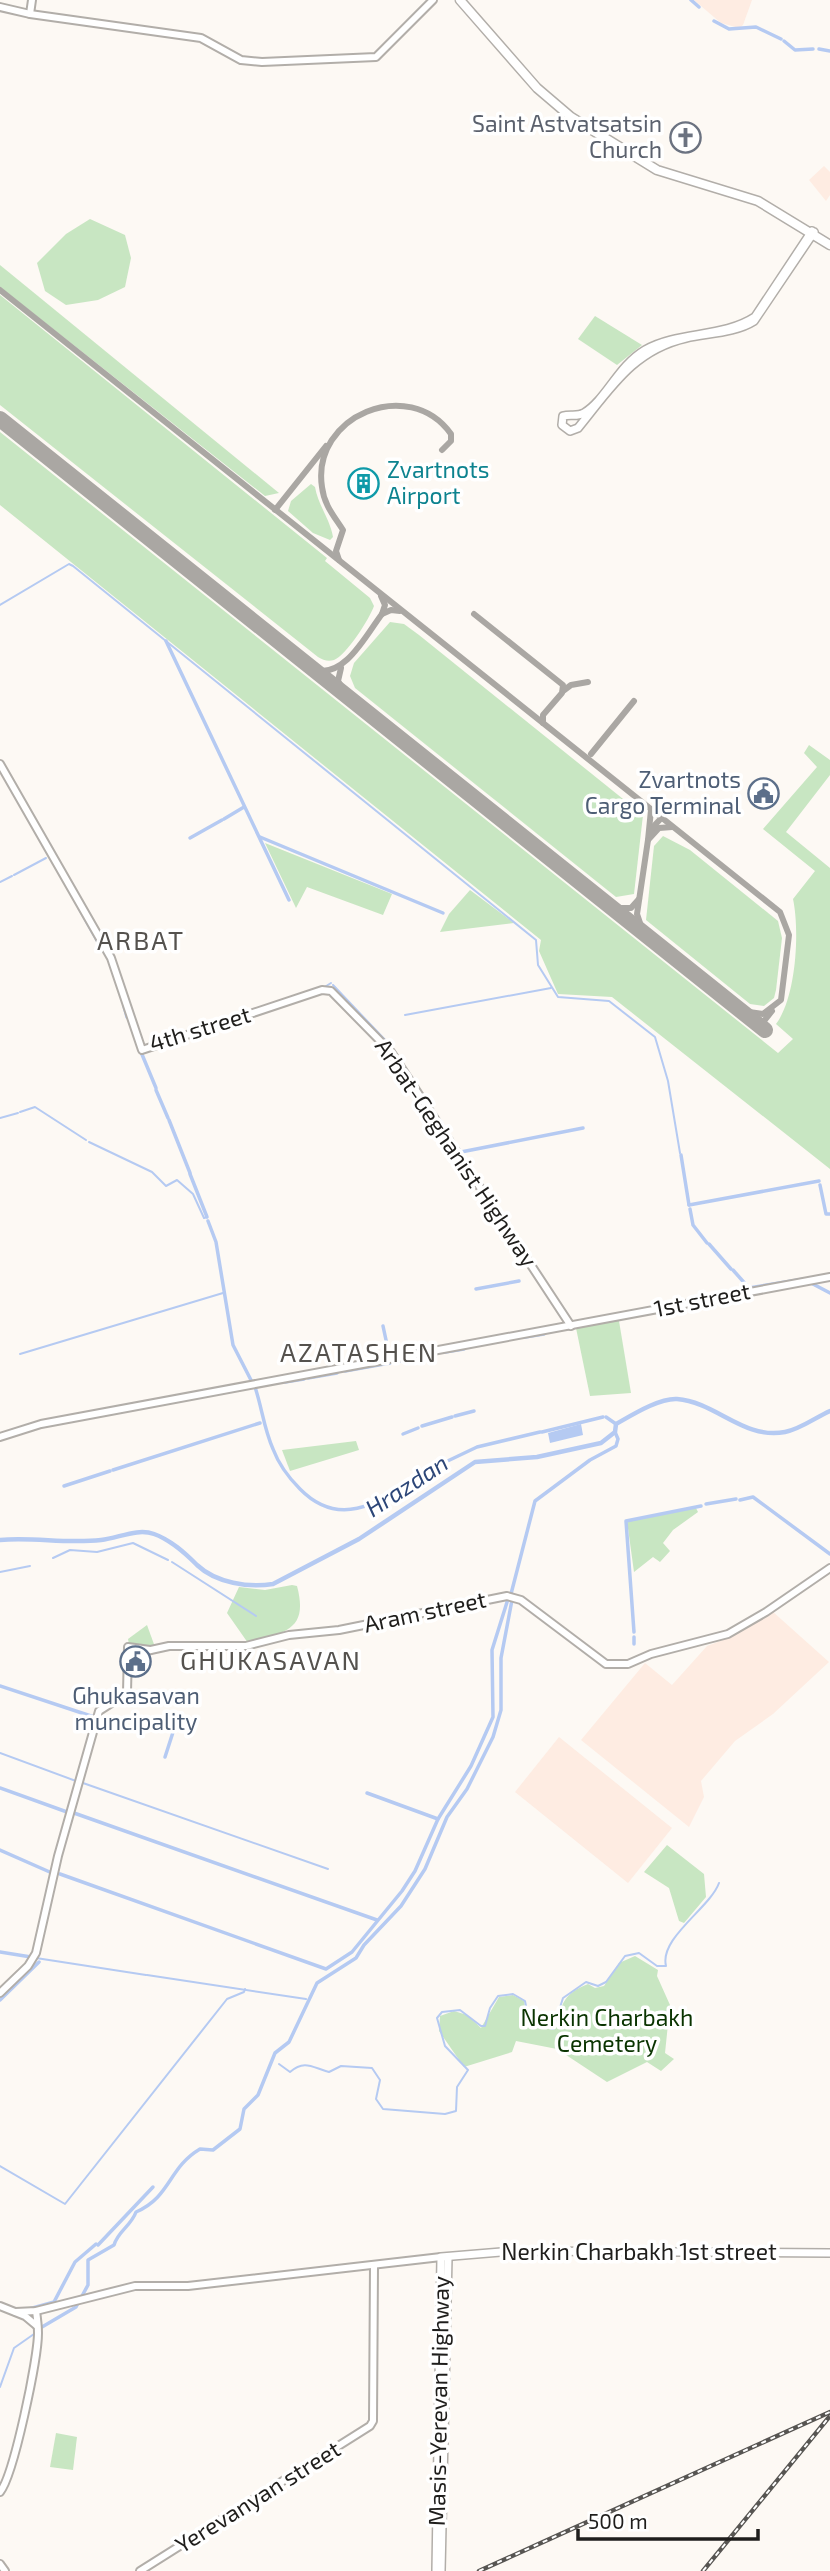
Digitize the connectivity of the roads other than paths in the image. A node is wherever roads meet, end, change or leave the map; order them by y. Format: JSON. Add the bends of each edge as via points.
{"nodes":[{"id":1,"x":32,"y":0,"type":"edge"},
{"id":2,"x":433,"y":0,"type":"edge"},
{"id":3,"x":460,"y":0,"type":"edge"},
{"id":4,"x":466,"y":0,"type":"edge"},
{"id":5,"x":0,"y":7,"type":"edge"},
{"id":6,"x":30,"y":14,"type":"junction"},
{"id":7,"x":541,"y":89,"type":"junction"},
{"id":8,"x":813,"y":234,"type":"junction"},
{"id":9,"x":830,"y":244,"type":"edge"},
{"id":10,"x":571,"y":415,"type":"junction"},
{"id":11,"x":578,"y":428,"type":"junction"},
{"id":12,"x":0,"y":764,"type":"edge"},
{"id":13,"x":328,"y":990,"type":"joint"},
{"id":14,"x":830,"y":1277,"type":"edge"},
{"id":15,"x":573,"y":1325,"type":"junction"},
{"id":16,"x":0,"y":1437,"type":"edge"},
{"id":17,"x":830,"y":1568,"type":"edge"},
{"id":18,"x":150,"y":1650,"type":"junction"},
{"id":19,"x":128,"y":1655,"type":"junction"},
{"id":20,"x":0,"y":1993,"type":"edge"},
{"id":21,"x":830,"y":2253,"type":"edge"},
{"id":22,"x":445,"y":2257,"type":"junction"},
{"id":23,"x":374,"y":2266,"type":"junction"},
{"id":24,"x":0,"y":2306,"type":"edge"},
{"id":25,"x":36,"y":2311,"type":"junction"},
{"id":26,"x":16,"y":2312,"type":"junction"},
{"id":27,"x":38,"y":2328,"type":"junction"},
{"id":28,"x":0,"y":2492,"type":"edge"},
{"id":29,"x":0,"y":2564,"type":"edge"},
{"id":30,"x":5,"y":2571,"type":"edge"},
{"id":31,"x":140,"y":2571,"type":"edge"},
{"id":32,"x":436,"y":2571,"type":"edge"},
{"id":33,"x":441,"y":2571,"type":"edge"}],
"edges":[{"from":1,"to":6,"type":"main road"},
{"from":2,"to":6,"type":"main road","via":[[382,52],[363,60],[241,60],[201,38]]},
{"from":3,"to":7,"type":"highway"},
{"from":4,"to":7,"type":"highway"},
{"from":5,"to":6,"type":"main road"},
{"from":7,"to":8,"type":"highway","via":[[571,117],[646,165],[758,201]]},
{"from":8,"to":9,"type":"highway"},
{"from":8,"to":10,"type":"main road","via":[[755,317],[650,347],[626,365],[586,412]]},
{"from":8,"to":11,"type":"main road","via":[[754,321],[671,341],[649,351],[621,374]]},
{"from":10,"to":11,"type":"main road"},
{"from":10,"to":11,"type":"main road","via":[[561,418],[562,425],[570,431]]},
{"from":12,"to":13,"type":"main road","name":"4th street","via":[[111,958],[142,1050]]},
{"from":13,"to":15,"type":"main road","name":"Arbat-Geghanist Highway","via":[[391,1052]]},
{"from":14,"to":15,"type":"main road","name":"1st street"},
{"from":15,"to":16,"type":"main road","name":"1st street","via":[[41,1424]]},
{"from":17,"to":18,"type":"main road","name":"Aram street","via":[[728,1634],[619,1666],[606,1664],[514,1597],[501,1596],[246,1646]]},
{"from":18,"to":19,"type":"main road","name":"Aram street"},
{"from":18,"to":19,"type":"main road","name":"Aram street","via":[[128,1647]]},
{"from":19,"to":20,"type":"main road","name":"Aram street","via":[[127,1693],[99,1711],[36,1953]]},
{"from":21,"to":22,"type":"main road","name":"Nerkin Charbakh 1st street","via":[[514,2251]]},
{"from":22,"to":23,"type":"main road"},
{"from":22,"to":32,"type":"main road","name":"Masis-Yerevan Highway"},
{"from":22,"to":33,"type":"main road","name":"Masis-Yerevan Highway"},
{"from":23,"to":25,"type":"main road","via":[[188,2286],[135,2286]]},
{"from":23,"to":31,"type":"main road","name":"Yerevanyan street","via":[[373,2421],[367,2429]]},
{"from":24,"to":26,"type":"main road"},
{"from":25,"to":26,"type":"main road"},
{"from":25,"to":27,"type":"main road"},
{"from":26,"to":27,"type":"main road"},
{"from":27,"to":28,"type":"main road","via":[[11,2468]]},
{"from":29,"to":30,"type":"main road"}]}
